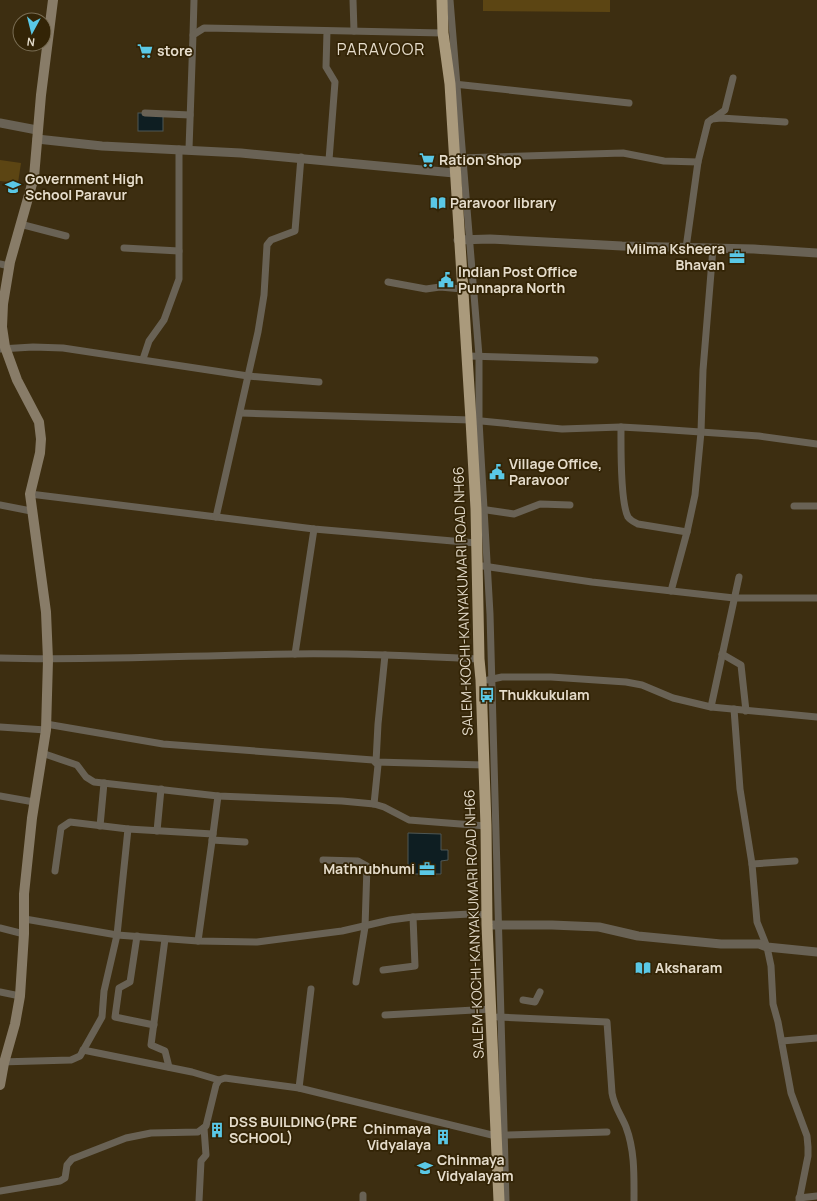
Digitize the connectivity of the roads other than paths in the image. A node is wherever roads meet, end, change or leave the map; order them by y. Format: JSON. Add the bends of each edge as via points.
{"nodes":[{"id":1,"x":53,"y":0,"type":"edge"},
{"id":2,"x":194,"y":0,"type":"edge"},
{"id":3,"x":353,"y":0,"type":"edge"},
{"id":4,"x":442,"y":0,"type":"edge"},
{"id":5,"x":450,"y":0,"type":"edge"},
{"id":6,"x":328,"y":31,"type":"junction"},
{"id":7,"x":354,"y":31,"type":"junction"},
{"id":8,"x":443,"y":33,"type":"junction"},
{"id":9,"x":193,"y":36,"type":"junction"},
{"id":10,"x":733,"y":78,"type":"dead end"},
{"id":11,"x":454,"y":84,"type":"junction"},
{"id":12,"x":629,"y":104,"type":"dead end"},
{"id":13,"x":144,"y":112,"type":"dead end"},
{"id":14,"x":190,"y":115,"type":"junction"},
{"id":15,"x":712,"y":119,"type":"junction"},
{"id":16,"x":785,"y":122,"type":"dead end"},
{"id":17,"x":0,"y":123,"type":"edge"},
{"id":18,"x":37,"y":135,"type":"junction"},
{"id":19,"x":180,"y":149,"type":"junction"},
{"id":20,"x":189,"y":149,"type":"junction"},
{"id":21,"x":301,"y":157,"type":"junction"},
{"id":22,"x":458,"y":158,"type":"junction"},
{"id":23,"x":329,"y":160,"type":"junction"},
{"id":24,"x":698,"y":162,"type":"junction"},
{"id":25,"x":454,"y":173,"type":"junction"},
{"id":26,"x":20,"y":224,"type":"junction"},
{"id":27,"x":66,"y":236,"type":"dead end"},
{"id":28,"x":464,"y":240,"type":"junction"},
{"id":29,"x":124,"y":248,"type":"dead end"},
{"id":30,"x":686,"y":248,"type":"junction"},
{"id":31,"x":713,"y":248,"type":"junction"},
{"id":32,"x":179,"y":251,"type":"junction"},
{"id":33,"x":817,"y":253,"type":"edge"},
{"id":34,"x":5,"y":265,"type":"edge"},
{"id":35,"x":388,"y":282,"type":"dead end"},
{"id":36,"x":462,"y":290,"type":"junction"},
{"id":37,"x":1,"y":324,"type":"edge"},
{"id":38,"x":2,"y":348,"type":"edge"},
{"id":39,"x":468,"y":356,"type":"junction"},
{"id":40,"x":479,"y":356,"type":"junction"},
{"id":41,"x":142,"y":359,"type":"junction"},
{"id":42,"x":595,"y":360,"type":"dead end"},
{"id":43,"x":248,"y":376,"type":"junction"},
{"id":44,"x":319,"y":382,"type":"dead end"},
{"id":45,"x":241,"y":413,"type":"junction"},
{"id":46,"x":475,"y":421,"type":"junction"},
{"id":47,"x":621,"y":427,"type":"junction"},
{"id":48,"x":701,"y":432,"type":"junction"},
{"id":49,"x":817,"y":444,"type":"edge"},
{"id":50,"x":30,"y":494,"type":"junction"},
{"id":51,"x":0,"y":505,"type":"edge"},
{"id":52,"x":570,"y":505,"type":"dead end"},
{"id":53,"x":794,"y":506,"type":"dead end"},
{"id":54,"x":817,"y":506,"type":"edge"},
{"id":55,"x":480,"y":509,"type":"junction"},
{"id":56,"x":31,"y":511,"type":"junction"},
{"id":57,"x":216,"y":517,"type":"junction"},
{"id":58,"x":314,"y":529,"type":"junction"},
{"id":59,"x":687,"y":532,"type":"junction"},
{"id":60,"x":476,"y":543,"type":"junction"},
{"id":61,"x":482,"y":566,"type":"junction"},
{"id":62,"x":739,"y":577,"type":"dead end"},
{"id":63,"x":671,"y":591,"type":"junction"},
{"id":64,"x":734,"y":598,"type":"junction"},
{"id":65,"x":817,"y":598,"type":"edge"},
{"id":66,"x":295,"y":654,"type":"junction"},
{"id":67,"x":722,"y":654,"type":"junction"},
{"id":68,"x":385,"y":655,"type":"junction"},
{"id":69,"x":0,"y":658,"type":"edge"},
{"id":70,"x":479,"y":659,"type":"junction"},
{"id":71,"x":48,"y":660,"type":"junction"},
{"id":72,"x":487,"y":680,"type":"junction"},
{"id":73,"x":711,"y":707,"type":"junction"},
{"id":74,"x":734,"y":709,"type":"junction"},
{"id":75,"x":746,"y":711,"type":"junction"},
{"id":76,"x":817,"y":717,"type":"edge"},
{"id":77,"x":0,"y":726,"type":"edge"},
{"id":78,"x":46,"y":727,"type":"junction"},
{"id":79,"x":42,"y":753,"type":"junction"},
{"id":80,"x":376,"y":762,"type":"junction"},
{"id":81,"x":484,"y":765,"type":"junction"},
{"id":82,"x":104,"y":783,"type":"junction"},
{"id":83,"x":161,"y":789,"type":"junction"},
{"id":84,"x":0,"y":796,"type":"edge"},
{"id":85,"x":218,"y":796,"type":"junction"},
{"id":86,"x":34,"y":802,"type":"junction"},
{"id":87,"x":374,"y":804,"type":"junction"},
{"id":88,"x":100,"y":826,"type":"junction"},
{"id":89,"x":486,"y":826,"type":"junction"},
{"id":90,"x":128,"y":829,"type":"junction"},
{"id":91,"x":157,"y":831,"type":"junction"},
{"id":92,"x":212,"y":837,"type":"junction"},
{"id":93,"x":245,"y":842,"type":"dead end"},
{"id":94,"x":323,"y":860,"type":"dead end"},
{"id":95,"x":795,"y":861,"type":"dead end"},
{"id":96,"x":752,"y":864,"type":"junction"},
{"id":97,"x":55,"y":871,"type":"dead end"},
{"id":98,"x":413,"y":917,"type":"junction"},
{"id":99,"x":25,"y":919,"type":"junction"},
{"id":100,"x":491,"y":922,"type":"junction"},
{"id":101,"x":365,"y":927,"type":"junction"},
{"id":102,"x":0,"y":928,"type":"edge"},
{"id":103,"x":24,"y":934,"type":"junction"},
{"id":104,"x":117,"y":935,"type":"junction"},
{"id":105,"x":137,"y":936,"type":"junction"},
{"id":106,"x":165,"y":938,"type":"junction"},
{"id":107,"x":198,"y":941,"type":"junction"},
{"id":108,"x":767,"y":947,"type":"junction"},
{"id":109,"x":817,"y":952,"type":"edge"},
{"id":110,"x":383,"y":970,"type":"dead end"},
{"id":111,"x":356,"y":982,"type":"dead end"},
{"id":112,"x":311,"y":989,"type":"dead end"},
{"id":113,"x":0,"y":992,"type":"edge"},
{"id":114,"x":540,"y":992,"type":"dead end"},
{"id":115,"x":20,"y":996,"type":"junction"},
{"id":116,"x":523,"y":1000,"type":"dead end"},
{"id":117,"x":495,"y":1014,"type":"junction"},
{"id":118,"x":385,"y":1015,"type":"dead end"},
{"id":119,"x":154,"y":1025,"type":"junction"},
{"id":120,"x":817,"y":1038,"type":"edge"},
{"id":121,"x":782,"y":1041,"type":"junction"},
{"id":122,"x":83,"y":1050,"type":"junction"},
{"id":123,"x":2,"y":1063,"type":"edge"},
{"id":124,"x":169,"y":1067,"type":"junction"},
{"id":125,"x":219,"y":1080,"type":"junction"},
{"id":126,"x":0,"y":1085,"type":"edge"},
{"id":127,"x":299,"y":1088,"type":"junction"},
{"id":128,"x":204,"y":1128,"type":"junction"},
{"id":129,"x":606,"y":1132,"type":"dead end"},
{"id":130,"x":501,"y":1136,"type":"junction"},
{"id":131,"x":0,"y":1192,"type":"edge"},
{"id":132,"x":817,"y":1196,"type":"edge"},
{"id":133,"x":799,"y":1199,"type":"edge"},
{"id":134,"x":198,"y":1201,"type":"edge"},
{"id":135,"x":500,"y":1201,"type":"edge"},
{"id":136,"x":506,"y":1201,"type":"edge"},
{"id":137,"x":634,"y":1201,"type":"edge"}],
"edges":[{"from":1,"to":18,"type":"main road"},
{"from":2,"to":9,"type":"street"},
{"from":3,"to":7,"type":"street"},
{"from":4,"to":8,"type":"highway","name":"SALEM-KOCHI-KANYAKUMARI ROAD NH66"},
{"from":5,"to":11,"type":"street"},
{"from":6,"to":7,"type":"street"},
{"from":6,"to":9,"type":"street","via":[[204,28]]},
{"from":6,"to":23,"type":"street","via":[[326,67],[335,82]]},
{"from":7,"to":8,"type":"street"},
{"from":8,"to":11,"type":"highway","name":"SALEM-KOCHI-KANYAKUMARI ROAD NH66"},
{"from":9,"to":14,"type":"street"},
{"from":10,"to":15,"type":"street","via":[[726,110]]},
{"from":11,"to":12,"type":"street"},
{"from":11,"to":22,"type":"highway","name":"SALEM-KOCHI-KANYAKUMARI ROAD NH66"},
{"from":13,"to":14,"type":"street"},
{"from":14,"to":20,"type":"street"},
{"from":15,"to":16,"type":"street"},
{"from":15,"to":24,"type":"street","via":[[706,128]]},
{"from":17,"to":18,"type":"street"},
{"from":18,"to":19,"type":"street","via":[[102,146]]},
{"from":18,"to":26,"type":"main road","via":[[34,177]]},
{"from":19,"to":20,"type":"street"},
{"from":19,"to":32,"type":"street"},
{"from":20,"to":21,"type":"street"},
{"from":21,"to":23,"type":"street"},
{"from":21,"to":43,"type":"street","via":[[295,231],[271,240],[267,245],[264,295]]},
{"from":22,"to":24,"type":"street","via":[[623,153],[661,161]]},
{"from":22,"to":25,"type":"highway","name":"SALEM-KOCHI-KANYAKUMARI ROAD NH66"},
{"from":22,"to":28,"type":"street"},
{"from":23,"to":25,"type":"street"},
{"from":24,"to":30,"type":"street"},
{"from":25,"to":28,"type":"highway","name":"SALEM-KOCHI-KANYAKUMARI ROAD NH66"},
{"from":26,"to":27,"type":"street"},
{"from":26,"to":34,"type":"main road"},
{"from":28,"to":30,"type":"street"},
{"from":28,"to":36,"type":"highway","name":"SALEM-KOCHI-KANYAKUMARI ROAD NH66"},
{"from":28,"to":40,"type":"street"},
{"from":29,"to":32,"type":"street"},
{"from":30,"to":31,"type":"street"},
{"from":31,"to":33,"type":"street"},
{"from":31,"to":48,"type":"street","via":[[702,370]]},
{"from":32,"to":41,"type":"street","via":[[179,279],[164,320],[149,341]]},
{"from":34,"to":37,"type":"main road"},
{"from":35,"to":36,"type":"street","via":[[426,289],[440,286]]},
{"from":36,"to":39,"type":"highway","name":"SALEM-KOCHI-KANYAKUMARI ROAD NH66"},
{"from":37,"to":38,"type":"main road"},
{"from":38,"to":41,"type":"street","via":[[50,346]]},
{"from":38,"to":50,"type":"main road","via":[[39,422],[40,452]]},
{"from":39,"to":40,"type":"street"},
{"from":39,"to":46,"type":"highway","name":"SALEM-KOCHI-KANYAKUMARI ROAD NH66"},
{"from":40,"to":42,"type":"street"},
{"from":40,"to":46,"type":"street"},
{"from":41,"to":43,"type":"street"},
{"from":43,"to":44,"type":"street"},
{"from":43,"to":45,"type":"street"},
{"from":45,"to":46,"type":"street"},
{"from":45,"to":57,"type":"street"},
{"from":46,"to":47,"type":"street","via":[[556,428]]},
{"from":46,"to":55,"type":"highway","name":"SALEM-KOCHI-KANYAKUMARI ROAD NH66"},
{"from":47,"to":48,"type":"street"},
{"from":47,"to":59,"type":"street","via":[[621,464],[628,516],[638,524]]},
{"from":48,"to":49,"type":"street"},
{"from":48,"to":59,"type":"street","via":[[695,495]]},
{"from":50,"to":56,"type":"main road"},
{"from":50,"to":57,"type":"street"},
{"from":51,"to":56,"type":"street"},
{"from":52,"to":55,"type":"street","via":[[540,504],[514,514]]},
{"from":53,"to":54,"type":"street"},
{"from":55,"to":60,"type":"highway","name":"SALEM-KOCHI-KANYAKUMARI ROAD NH66"},
{"from":55,"to":61,"type":"street"},
{"from":56,"to":71,"type":"main road","via":[[46,612]]},
{"from":57,"to":58,"type":"street"},
{"from":58,"to":60,"type":"street"},
{"from":58,"to":66,"type":"street"},
{"from":59,"to":63,"type":"street"},
{"from":60,"to":61,"type":"highway","name":"SALEM-KOCHI-KANYAKUMARI ROAD NH66"},
{"from":61,"to":63,"type":"street"},
{"from":61,"to":70,"type":"highway","name":"SALEM-KOCHI-KANYAKUMARI ROAD NH66"},
{"from":61,"to":72,"type":"street"},
{"from":62,"to":64,"type":"street"},
{"from":63,"to":64,"type":"street"},
{"from":64,"to":65,"type":"street"},
{"from":64,"to":67,"type":"street"},
{"from":66,"to":68,"type":"street"},
{"from":66,"to":71,"type":"street"},
{"from":67,"to":73,"type":"street"},
{"from":67,"to":75,"type":"street","via":[[741,665]]},
{"from":68,"to":70,"type":"street"},
{"from":68,"to":80,"type":"street"},
{"from":69,"to":71,"type":"street"},
{"from":70,"to":72,"type":"highway","name":"SALEM-KOCHI-KANYAKUMARI ROAD NH66"},
{"from":71,"to":78,"type":"main road"},
{"from":72,"to":73,"type":"street","via":[[502,677],[551,677],[626,682],[642,685],[673,698]]},
{"from":72,"to":81,"type":"highway","name":"SALEM-KOCHI-KANYAKUMARI ROAD NH66"},
{"from":72,"to":100,"type":"street"},
{"from":73,"to":74,"type":"street"},
{"from":74,"to":75,"type":"street"},
{"from":74,"to":96,"type":"street","via":[[740,789]]},
{"from":75,"to":76,"type":"street"},
{"from":77,"to":78,"type":"street"},
{"from":78,"to":79,"type":"main road"},
{"from":78,"to":80,"type":"street","via":[[163,744]]},
{"from":79,"to":82,"type":"street","via":[[71,762],[91,780]]},
{"from":79,"to":86,"type":"main road"},
{"from":80,"to":81,"type":"street"},
{"from":80,"to":87,"type":"street","via":[[378,765]]},
{"from":81,"to":89,"type":"highway","name":"SALEM-KOCHI-KANYAKUMARI ROAD NH66"},
{"from":82,"to":83,"type":"street"},
{"from":82,"to":88,"type":"street"},
{"from":83,"to":85,"type":"street"},
{"from":83,"to":91,"type":"street"},
{"from":84,"to":86,"type":"street"},
{"from":85,"to":87,"type":"street"},
{"from":85,"to":92,"type":"street"},
{"from":86,"to":99,"type":"main road","via":[[24,894]]},
{"from":87,"to":89,"type":"street","via":[[409,820]]},
{"from":88,"to":90,"type":"street"},
{"from":88,"to":97,"type":"street","via":[[70,822],[61,828]]},
{"from":89,"to":100,"type":"highway","name":"SALEM-KOCHI-KANYAKUMARI ROAD NH66"},
{"from":90,"to":91,"type":"street"},
{"from":90,"to":104,"type":"street"},
{"from":91,"to":92,"type":"street"},
{"from":92,"to":93,"type":"street"},
{"from":92,"to":107,"type":"street"},
{"from":94,"to":101,"type":"street","via":[[358,861],[367,866]]},
{"from":95,"to":96,"type":"street"},
{"from":96,"to":108,"type":"street","via":[[757,922]]},
{"from":98,"to":100,"type":"street","via":[[470,914]]},
{"from":98,"to":101,"type":"street"},
{"from":98,"to":110,"type":"street","via":[[415,966]]},
{"from":99,"to":103,"type":"main road"},
{"from":99,"to":104,"type":"street"},
{"from":100,"to":108,"type":"street","via":[[599,927],[638,936],[722,944],[759,944]]},
{"from":100,"to":117,"type":"highway","name":"SALEM-KOCHI-KANYAKUMARI ROAD NH66"},
{"from":101,"to":107,"type":"street","via":[[257,942]]},
{"from":101,"to":111,"type":"street"},
{"from":102,"to":103,"type":"street"},
{"from":103,"to":115,"type":"main road"},
{"from":104,"to":105,"type":"street"},
{"from":104,"to":122,"type":"street","via":[[104,992],[102,1017]]},
{"from":105,"to":106,"type":"street"},
{"from":105,"to":119,"type":"street","via":[[130,982],[119,988],[116,1017]]},
{"from":106,"to":107,"type":"street"},
{"from":106,"to":119,"type":"street"},
{"from":108,"to":109,"type":"street"},
{"from":108,"to":121,"type":"street","via":[[773,1004]]},
{"from":112,"to":127,"type":"street"},
{"from":113,"to":115,"type":"street"},
{"from":114,"to":116,"type":"street","via":[[535,1002]]},
{"from":115,"to":123,"type":"main road","via":[[15,1024]]},
{"from":117,"to":118,"type":"street"},
{"from":117,"to":130,"type":"highway","name":"SALEM-KOCHI-KANYAKUMARI ROAD NH66"},
{"from":117,"to":137,"type":"street","via":[[607,1022],[612,1093],[626,1128],[635,1167]]},
{"from":119,"to":124,"type":"street","via":[[151,1045],[165,1051]]},
{"from":120,"to":121,"type":"street"},
{"from":121,"to":133,"type":"street","via":[[791,1093],[808,1147]]},
{"from":122,"to":123,"type":"street","via":[[80,1056],[70,1060]]},
{"from":122,"to":124,"type":"street"},
{"from":123,"to":126,"type":"main road"},
{"from":124,"to":125,"type":"street"},
{"from":125,"to":127,"type":"street","via":[[225,1078]]},
{"from":125,"to":128,"type":"street"},
{"from":127,"to":130,"type":"street"},
{"from":128,"to":131,"type":"street","via":[[198,1132],[151,1133],[126,1138],[72,1159],[67,1165],[65,1178],[60,1181]]},
{"from":128,"to":134,"type":"street","via":[[206,1155],[201,1161]]},
{"from":129,"to":130,"type":"street"},
{"from":130,"to":135,"type":"highway","name":"SALEM-KOCHI-KANYAKUMARI ROAD NH66"},
{"from":130,"to":136,"type":"street"},
{"from":132,"to":133,"type":"street"}]}
